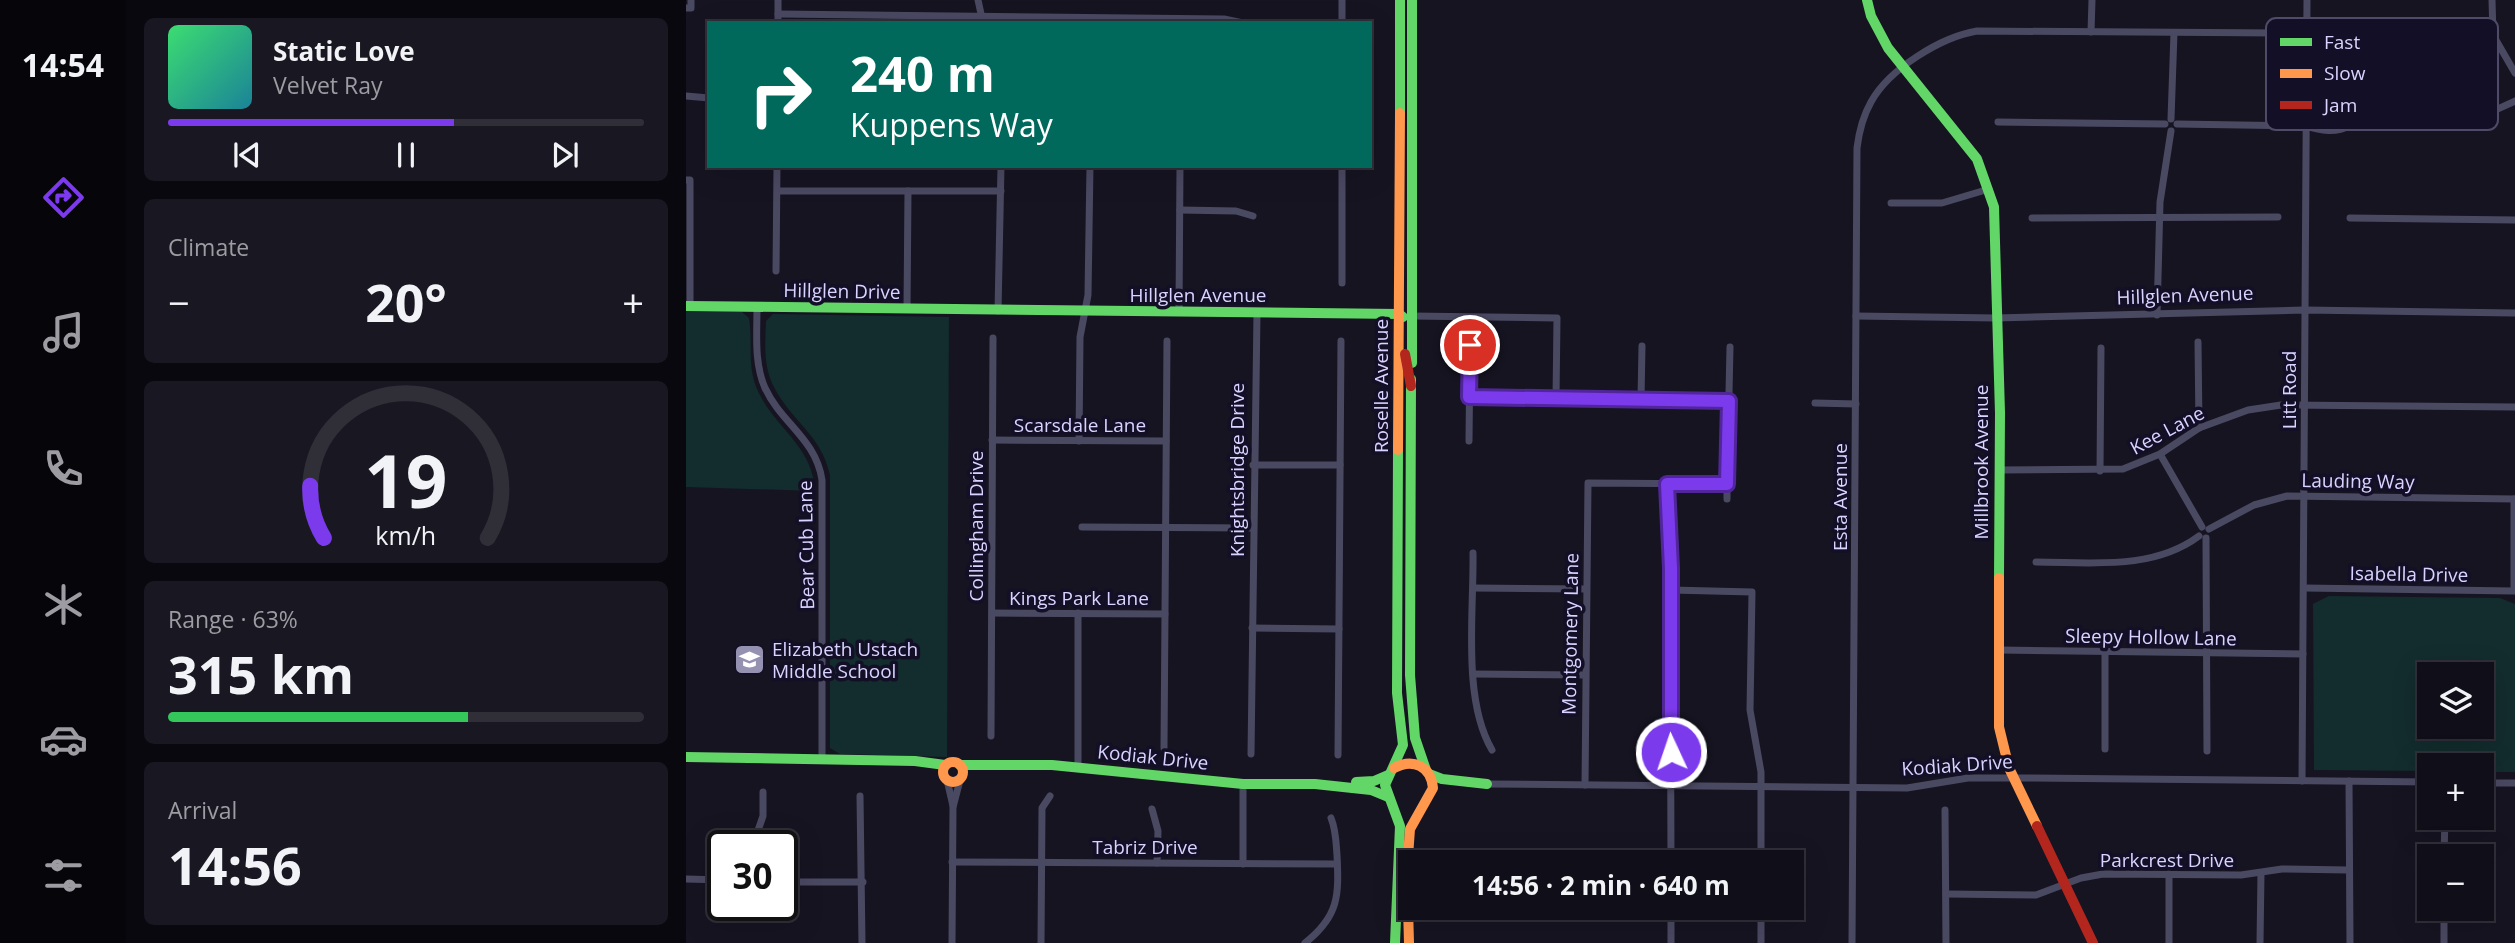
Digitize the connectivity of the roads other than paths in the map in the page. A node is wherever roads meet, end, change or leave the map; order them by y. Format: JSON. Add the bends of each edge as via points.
{"nodes":[{"id":1,"x":778,"y":0,"type":"edge"},
{"id":2,"x":978,"y":0,"type":"edge"},
{"id":3,"x":1342,"y":0,"type":"edge"},
{"id":4,"x":1399,"y":0,"type":"edge"},
{"id":5,"x":1412,"y":0,"type":"edge"},
{"id":6,"x":1867,"y":0,"type":"edge"},
{"id":7,"x":2092,"y":0,"type":"edge"},
{"id":8,"x":2307,"y":0,"type":"edge"},
{"id":9,"x":2492,"y":0,"type":"edge"},
{"id":10,"x":2307,"y":18,"type":"edge"},
{"id":11,"x":2493,"y":18,"type":"edge"},
{"id":12,"x":778,"y":19,"type":"edge"},
{"id":13,"x":982,"y":19,"type":"edge"},
{"id":14,"x":1091,"y":20,"type":"edge"},
{"id":15,"x":1180,"y":21,"type":"edge"},
{"id":16,"x":1342,"y":21,"type":"edge"},
{"id":17,"x":2091,"y":32,"type":"junction"},
{"id":18,"x":2174,"y":33,"type":"junction"},
{"id":19,"x":2266,"y":33,"type":"edge"},
{"id":20,"x":2498,"y":44,"type":"edge"},
{"id":21,"x":1905,"y":68,"type":"junction"},
{"id":22,"x":2515,"y":73,"type":"edge"},
{"id":23,"x":686,"y":96,"type":"edge"},
{"id":24,"x":707,"y":98,"type":"edge"},
{"id":25,"x":2515,"y":101,"type":"edge"},
{"id":26,"x":2498,"y":108,"type":"edge"},
{"id":27,"x":1998,"y":122,"type":"dead end"},
{"id":28,"x":2171,"y":124,"type":"junction"},
{"id":29,"x":2266,"y":125,"type":"edge"},
{"id":30,"x":2307,"y":130,"type":"edge"},
{"id":31,"x":777,"y":168,"type":"edge"},
{"id":32,"x":1001,"y":168,"type":"edge"},
{"id":33,"x":1090,"y":168,"type":"edge"},
{"id":34,"x":1180,"y":168,"type":"edge"},
{"id":35,"x":1342,"y":168,"type":"edge"},
{"id":36,"x":688,"y":180,"type":"edge"},
{"id":37,"x":1989,"y":189,"type":"junction"},
{"id":38,"x":778,"y":191,"type":"junction"},
{"id":39,"x":908,"y":191,"type":"junction"},
{"id":40,"x":1001,"y":191,"type":"junction"},
{"id":41,"x":1891,"y":203,"type":"dead end"},
{"id":42,"x":1180,"y":210,"type":"junction"},
{"id":43,"x":1253,"y":216,"type":"dead end"},
{"id":44,"x":2277,"y":217,"type":"dead end"},
{"id":45,"x":2032,"y":218,"type":"dead end"},
{"id":46,"x":2350,"y":218,"type":"dead end"},
{"id":47,"x":2159,"y":219,"type":"junction"},
{"id":48,"x":2515,"y":220,"type":"edge"},
{"id":49,"x":776,"y":271,"type":"dead end"},
{"id":50,"x":1342,"y":283,"type":"dead end"},
{"id":51,"x":688,"y":306,"type":"edge"},
{"id":52,"x":757,"y":307,"type":"junction"},
{"id":53,"x":906,"y":309,"type":"junction"},
{"id":54,"x":2304,"y":310,"type":"junction"},
{"id":55,"x":998,"y":311,"type":"junction"},
{"id":56,"x":1084,"y":311,"type":"junction"},
{"id":57,"x":1179,"y":312,"type":"junction"},
{"id":58,"x":1257,"y":313,"type":"junction"},
{"id":59,"x":2515,"y":313,"type":"edge"},
{"id":60,"x":1399,"y":314,"type":"junction"},
{"id":61,"x":2157,"y":314,"type":"junction"},
{"id":62,"x":1412,"y":316,"type":"junction"},
{"id":63,"x":1856,"y":316,"type":"junction"},
{"id":64,"x":1996,"y":318,"type":"junction"},
{"id":65,"x":993,"y":338,"type":"dead end"},
{"id":66,"x":1167,"y":341,"type":"dead end"},
{"id":67,"x":1341,"y":341,"type":"dead end"},
{"id":68,"x":2198,"y":342,"type":"dead end"},
{"id":69,"x":1470,"y":345,"type":"dead end"},
{"id":70,"x":1642,"y":346,"type":"dead end"},
{"id":71,"x":1730,"y":347,"type":"dead end"},
{"id":72,"x":2101,"y":348,"type":"dead end"},
{"id":73,"x":1411,"y":386,"type":"junction"},
{"id":74,"x":1469,"y":397,"type":"junction"},
{"id":75,"x":1556,"y":398,"type":"junction"},
{"id":76,"x":1641,"y":399,"type":"junction"},
{"id":77,"x":1729,"y":401,"type":"junction"},
{"id":78,"x":1815,"y":403,"type":"dead end"},
{"id":79,"x":1856,"y":404,"type":"junction"},
{"id":80,"x":2305,"y":404,"type":"junction"},
{"id":81,"x":2515,"y":407,"type":"edge"},
{"id":82,"x":2199,"y":428,"type":"junction"},
{"id":83,"x":992,"y":440,"type":"junction"},
{"id":84,"x":1079,"y":441,"type":"junction"},
{"id":85,"x":1167,"y":441,"type":"junction"},
{"id":86,"x":1469,"y":441,"type":"dead end"},
{"id":87,"x":2160,"y":454,"type":"junction"},
{"id":88,"x":1253,"y":465,"type":"junction"},
{"id":89,"x":1340,"y":466,"type":"junction"},
{"id":90,"x":2000,"y":470,"type":"junction"},
{"id":91,"x":2100,"y":471,"type":"junction"},
{"id":92,"x":1667,"y":484,"type":"junction"},
{"id":93,"x":1727,"y":484,"type":"junction"},
{"id":94,"x":2304,"y":496,"type":"junction"},
{"id":95,"x":1727,"y":499,"type":"dead end"},
{"id":96,"x":2515,"y":499,"type":"edge"},
{"id":97,"x":1082,"y":527,"type":"dead end"},
{"id":98,"x":1166,"y":528,"type":"junction"},
{"id":99,"x":1253,"y":528,"type":"junction"},
{"id":100,"x":2204,"y":532,"type":"junction"},
{"id":101,"x":1473,"y":553,"type":"dead end"},
{"id":102,"x":2036,"y":562,"type":"dead end"},
{"id":103,"x":1473,"y":588,"type":"junction"},
{"id":104,"x":2304,"y":588,"type":"junction"},
{"id":105,"x":1586,"y":589,"type":"junction"},
{"id":106,"x":1671,"y":590,"type":"junction"},
{"id":107,"x":2514,"y":591,"type":"edge"},
{"id":108,"x":992,"y":613,"type":"junction"},
{"id":109,"x":1079,"y":613,"type":"junction"},
{"id":110,"x":1165,"y":614,"type":"junction"},
{"id":111,"x":1252,"y":628,"type":"junction"},
{"id":112,"x":1339,"y":629,"type":"junction"},
{"id":113,"x":1998,"y":650,"type":"junction"},
{"id":114,"x":2105,"y":652,"type":"junction"},
{"id":115,"x":2207,"y":653,"type":"junction"},
{"id":116,"x":2303,"y":654,"type":"junction"},
{"id":117,"x":1474,"y":674,"type":"junction"},
{"id":118,"x":1584,"y":675,"type":"junction"},
{"id":119,"x":991,"y":736,"type":"dead end"},
{"id":120,"x":1164,"y":748,"type":"dead end"},
{"id":121,"x":2105,"y":749,"type":"dead end"},
{"id":122,"x":1492,"y":750,"type":"dead end"},
{"id":123,"x":2207,"y":751,"type":"dead end"},
{"id":124,"x":1251,"y":754,"type":"dead end"},
{"id":125,"x":1338,"y":755,"type":"dead end"},
{"id":126,"x":686,"y":757,"type":"edge"},
{"id":127,"x":822,"y":760,"type":"junction"},
{"id":128,"x":904,"y":762,"type":"junction"},
{"id":129,"x":945,"y":765,"type":"junction"},
{"id":130,"x":960,"y":765,"type":"junction"},
{"id":131,"x":988,"y":766,"type":"junction"},
{"id":132,"x":1077,"y":766,"type":"junction"},
{"id":133,"x":1390,"y":772,"type":"junction"},
{"id":134,"x":1428,"y":772,"type":"junction"},
{"id":135,"x":961,"y":778,"type":"junction"},
{"id":136,"x":946,"y":779,"type":"junction"},
{"id":137,"x":2015,"y":779,"type":"junction"},
{"id":138,"x":2302,"y":781,"type":"junction"},
{"id":139,"x":2348,"y":781,"type":"junction"},
{"id":140,"x":2417,"y":782,"type":"edge"},
{"id":141,"x":2494,"y":783,"type":"edge"},
{"id":142,"x":2515,"y":783,"type":"edge"},
{"id":143,"x":1487,"y":784,"type":"junction"},
{"id":144,"x":1243,"y":785,"type":"junction"},
{"id":145,"x":1315,"y":785,"type":"junction"},
{"id":146,"x":1585,"y":785,"type":"junction"},
{"id":147,"x":1672,"y":786,"type":"junction"},
{"id":148,"x":1761,"y":786,"type":"junction"},
{"id":149,"x":1854,"y":787,"type":"junction"},
{"id":150,"x":763,"y":792,"type":"dead end"},
{"id":151,"x":860,"y":796,"type":"dead end"},
{"id":152,"x":1050,"y":796,"type":"dead end"},
{"id":153,"x":1390,"y":800,"type":"junction"},
{"id":154,"x":1428,"y":800,"type":"junction"},
{"id":155,"x":953,"y":807,"type":"junction"},
{"id":156,"x":1152,"y":809,"type":"dead end"},
{"id":157,"x":1945,"y":810,"type":"dead end"},
{"id":158,"x":1331,"y":818,"type":"dead end"},
{"id":159,"x":758,"y":830,"type":"edge"},
{"id":160,"x":1671,"y":850,"type":"edge"},
{"id":161,"x":1761,"y":850,"type":"edge"},
{"id":162,"x":952,"y":862,"type":"junction"},
{"id":163,"x":1041,"y":862,"type":"junction"},
{"id":164,"x":1157,"y":863,"type":"junction"},
{"id":165,"x":1243,"y":864,"type":"junction"},
{"id":166,"x":1337,"y":864,"type":"junction"},
{"id":167,"x":2348,"y":870,"type":"junction"},
{"id":168,"x":2260,"y":873,"type":"junction"},
{"id":169,"x":2169,"y":874,"type":"junction"},
{"id":170,"x":686,"y":879,"type":"edge"},
{"id":171,"x":707,"y":880,"type":"edge"},
{"id":172,"x":798,"y":881,"type":"edge"},
{"id":173,"x":863,"y":882,"type":"junction"},
{"id":174,"x":2065,"y":886,"type":"junction"},
{"id":175,"x":1946,"y":894,"type":"junction"},
{"id":176,"x":1671,"y":920,"type":"edge"},
{"id":177,"x":1761,"y":920,"type":"edge"},
{"id":178,"x":2444,"y":921,"type":"edge"},
{"id":179,"x":862,"y":943,"type":"edge"},
{"id":180,"x":952,"y":943,"type":"edge"},
{"id":181,"x":1041,"y":943,"type":"edge"},
{"id":182,"x":1305,"y":943,"type":"edge"},
{"id":183,"x":1395,"y":943,"type":"edge"},
{"id":184,"x":1409,"y":943,"type":"edge"},
{"id":185,"x":1671,"y":943,"type":"edge"},
{"id":186,"x":1761,"y":943,"type":"edge"},
{"id":187,"x":1852,"y":943,"type":"edge"},
{"id":188,"x":1946,"y":943,"type":"edge"},
{"id":189,"x":2093,"y":943,"type":"edge"},
{"id":190,"x":2169,"y":943,"type":"edge"},
{"id":191,"x":2260,"y":943,"type":"edge"},
{"id":192,"x":2350,"y":943,"type":"edge"},
{"id":193,"x":2444,"y":943,"type":"edge"}],
"edges":[{"from":1,"to":12,"type":"street"},
{"from":2,"to":13,"type":"street"},
{"from":3,"to":16,"type":"street"},
{"from":4,"to":60,"type":"street","name":"Roselle Avenue"},
{"from":5,"to":62,"type":"street","name":"Roselle Avenue"},
{"from":6,"to":21,"type":"street","name":"Millbrook Avenue","via":[[1879,33]]},
{"from":7,"to":17,"type":"street"},
{"from":8,"to":10,"type":"street","name":"Litt Road"},
{"from":9,"to":11,"type":"street"},
{"from":12,"to":13,"type":"street"},
{"from":13,"to":14,"type":"street"},
{"from":14,"to":15,"type":"street"},
{"from":17,"to":18,"type":"street","name":"Esta Avenue"},
{"from":17,"to":21,"type":"street","name":"Esta Avenue","via":[[1969,32],[1939,43]]},
{"from":18,"to":19,"type":"street","name":"Esta Avenue"},
{"from":18,"to":28,"type":"street"},
{"from":20,"to":22,"type":"street"},
{"from":21,"to":37,"type":"street","name":"Millbrook Avenue","via":[[1966,142]]},
{"from":21,"to":63,"type":"street","name":"Esta Avenue","via":[[1872,99],[1859,136]]},
{"from":23,"to":24,"type":"street"},
{"from":25,"to":26,"type":"street"},
{"from":27,"to":28,"type":"street"},
{"from":28,"to":29,"type":"street"},
{"from":28,"to":47,"type":"street"},
{"from":30,"to":54,"type":"street","name":"Litt Road"},
{"from":31,"to":38,"type":"street"},
{"from":32,"to":40,"type":"street"},
{"from":33,"to":56,"type":"street"},
{"from":34,"to":42,"type":"street"},
{"from":35,"to":50,"type":"street"},
{"from":36,"to":51,"type":"street"},
{"from":37,"to":41,"type":"street","via":[[1942,203]]},
{"from":37,"to":64,"type":"street","name":"Millbrook Avenue","via":[[1994,206]]},
{"from":38,"to":39,"type":"street"},
{"from":38,"to":49,"type":"street"},
{"from":39,"to":40,"type":"street"},
{"from":39,"to":53,"type":"street"},
{"from":40,"to":55,"type":"street"},
{"from":42,"to":43,"type":"street","via":[[1236,211]]},
{"from":42,"to":57,"type":"street"},
{"from":44,"to":47,"type":"street"},
{"from":45,"to":47,"type":"street"},
{"from":46,"to":48,"type":"street"},
{"from":47,"to":61,"type":"street"},
{"from":51,"to":52,"type":"street","name":"Hillglen Drive"},
{"from":52,"to":53,"type":"street","name":"Hillglen Drive"},
{"from":52,"to":127,"type":"street","name":"Bear Cub Lane","via":[[758,365],[765,389],[811,447],[822,480]]},
{"from":53,"to":55,"type":"street","name":"Hillglen Drive"},
{"from":54,"to":59,"type":"street","name":"Hillglen Avenue"},
{"from":54,"to":61,"type":"street","name":"Hillglen Avenue"},
{"from":54,"to":80,"type":"street","name":"Litt Road"},
{"from":55,"to":56,"type":"street","name":"Hillglen Avenue"},
{"from":56,"to":57,"type":"street","name":"Hillglen Avenue"},
{"from":56,"to":84,"type":"street"},
{"from":57,"to":58,"type":"street","name":"Hillglen Avenue"},
{"from":58,"to":60,"type":"street","name":"Hillglen Avenue"},
{"from":58,"to":88,"type":"street","name":"Knightsbridge Drive"},
{"from":60,"to":73,"type":"street","via":[[1405,321]]},
{"from":60,"to":133,"type":"street","name":"Roselle Avenue","via":[[1397,693],[1403,745]]},
{"from":61,"to":64,"type":"street","name":"Hillglen Avenue"},
{"from":62,"to":73,"type":"street","name":"Roselle Avenue"},
{"from":62,"to":75,"type":"street","via":[[1557,318]]},
{"from":63,"to":64,"type":"street","name":"Hillglen Avenue"},
{"from":63,"to":79,"type":"street","name":"Esta Avenue"},
{"from":64,"to":90,"type":"street","name":"Millbrook Avenue"},
{"from":65,"to":83,"type":"street","name":"Collingham Drive"},
{"from":66,"to":85,"type":"street"},
{"from":67,"to":89,"type":"street"},
{"from":68,"to":82,"type":"street"},
{"from":69,"to":74,"type":"street"},
{"from":70,"to":76,"type":"street"},
{"from":71,"to":77,"type":"street"},
{"from":72,"to":91,"type":"street"},
{"from":73,"to":134,"type":"street","name":"Roselle Avenue","via":[[1410,675],[1415,738]]},
{"from":74,"to":75,"type":"street"},
{"from":74,"to":86,"type":"street"},
{"from":75,"to":76,"type":"street"},
{"from":76,"to":77,"type":"street"},
{"from":77,"to":93,"type":"street"},
{"from":78,"to":79,"type":"street"},
{"from":79,"to":149,"type":"street","name":"Esta Avenue"},
{"from":80,"to":81,"type":"street","name":"Kee Lane"},
{"from":80,"to":82,"type":"street","name":"Kee Lane","via":[[2248,410]]},
{"from":80,"to":94,"type":"street","name":"Litt Road"},
{"from":82,"to":87,"type":"street","name":"Kee Lane"},
{"from":83,"to":84,"type":"street","name":"Scarsdale Lane"},
{"from":83,"to":108,"type":"street","name":"Collingham Drive"},
{"from":84,"to":85,"type":"street","name":"Scarsdale Lane"},
{"from":85,"to":98,"type":"street"},
{"from":87,"to":91,"type":"street","name":"Kee Lane","via":[[2131,467]]},
{"from":87,"to":100,"type":"street"},
{"from":88,"to":89,"type":"street"},
{"from":88,"to":99,"type":"street","name":"Knightsbridge Drive"},
{"from":89,"to":112,"type":"street"},
{"from":90,"to":91,"type":"street","name":"Kee Lane"},
{"from":90,"to":113,"type":"street","name":"Millbrook Avenue"},
{"from":92,"to":93,"type":"street"},
{"from":92,"to":105,"type":"street","name":"Montgomery Lane","via":[[1588,483]]},
{"from":92,"to":106,"type":"street"},
{"from":93,"to":95,"type":"street"},
{"from":94,"to":96,"type":"street","name":"Lauding Way"},
{"from":94,"to":100,"type":"street","name":"Lauding Way","via":[[2262,502]]},
{"from":94,"to":104,"type":"street","name":"Litt Road"},
{"from":96,"to":107,"type":"street"},
{"from":97,"to":98,"type":"street"},
{"from":98,"to":99,"type":"street"},
{"from":98,"to":110,"type":"street"},
{"from":99,"to":111,"type":"street","name":"Knightsbridge Drive"},
{"from":100,"to":102,"type":"street","name":"Lauding Way","via":[[2142,560]]},
{"from":100,"to":115,"type":"street"},
{"from":101,"to":103,"type":"street"},
{"from":103,"to":105,"type":"street"},
{"from":103,"to":117,"type":"street"},
{"from":104,"to":107,"type":"street","name":"Isabella Drive"},
{"from":104,"to":116,"type":"street","name":"Litt Road"},
{"from":105,"to":118,"type":"street","name":"Montgomery Lane"},
{"from":106,"to":147,"type":"street"},
{"from":106,"to":148,"type":"street","via":[[1752,592],[1750,710]]},
{"from":108,"to":109,"type":"street","name":"Kings Park Lane"},
{"from":108,"to":119,"type":"street","name":"Collingham Drive"},
{"from":109,"to":110,"type":"street","name":"Kings Park Lane"},
{"from":109,"to":132,"type":"street"},
{"from":110,"to":120,"type":"street"},
{"from":111,"to":112,"type":"street"},
{"from":111,"to":124,"type":"street","name":"Knightsbridge Drive"},
{"from":112,"to":125,"type":"street"},
{"from":113,"to":114,"type":"street","name":"Sleepy Hollow Lane"},
{"from":113,"to":137,"type":"street","name":"Millbrook Avenue","via":[[1999,727]]},
{"from":114,"to":115,"type":"street","name":"Sleepy Hollow Lane"},
{"from":114,"to":121,"type":"street"},
{"from":115,"to":116,"type":"street","name":"Sleepy Hollow Lane"},
{"from":115,"to":123,"type":"street"},
{"from":116,"to":138,"type":"street","name":"Litt Road"},
{"from":117,"to":118,"type":"street"},
{"from":117,"to":122,"type":"street","via":[[1477,719]]},
{"from":118,"to":146,"type":"street","name":"Montgomery Lane"},
{"from":126,"to":127,"type":"street"},
{"from":127,"to":128,"type":"street"},
{"from":128,"to":129,"type":"street"},
{"from":128,"to":136,"type":"street"},
{"from":129,"to":130,"type":"street","name":"Kodiak Drive"},
{"from":129,"to":136,"type":"street"},
{"from":130,"to":131,"type":"street","name":"Kodiak Drive"},
{"from":130,"to":135,"type":"street"},
{"from":131,"to":132,"type":"street","name":"Kodiak Drive"},
{"from":131,"to":135,"type":"street","name":"Kodiak Drive"},
{"from":132,"to":144,"type":"street","name":"Kodiak Drive"},
{"from":133,"to":134,"type":"street","via":[[1411,762]]},
{"from":133,"to":145,"type":"street","name":"Kodiak Drive","via":[[1374,781]]},
{"from":133,"to":153,"type":"street","via":[[1385,785]]},
{"from":134,"to":143,"type":"street","name":"Kodiak Drive","via":[[1446,780]]},
{"from":134,"to":154,"type":"street","via":[[1433,785]]},
{"from":135,"to":136,"type":"street","name":"Kodiak Drive"},
{"from":135,"to":155,"type":"street"},
{"from":136,"to":155,"type":"street"},
{"from":137,"to":138,"type":"street","name":"Kodiak Drive"},
{"from":137,"to":149,"type":"street","name":"Kodiak Drive","via":[[1968,778],[1907,788]]},
{"from":137,"to":174,"type":"street","name":"Millbrook Avenue"},
{"from":138,"to":139,"type":"street","name":"Kodiak Drive"},
{"from":139,"to":140,"type":"street","name":"Kodiak Drive"},
{"from":139,"to":167,"type":"street"},
{"from":141,"to":142,"type":"street"},
{"from":143,"to":146,"type":"street","name":"Kodiak Drive"},
{"from":143,"to":154,"type":"street","name":"Kodiak Drive","via":[[1444,788]]},
{"from":144,"to":145,"type":"street","name":"Kodiak Drive"},
{"from":144,"to":165,"type":"street"},
{"from":145,"to":153,"type":"street","name":"Kodiak Drive","via":[[1371,790]]},
{"from":146,"to":147,"type":"street","name":"Kodiak Drive"},
{"from":147,"to":148,"type":"street","name":"Kodiak Drive"},
{"from":147,"to":160,"type":"street"},
{"from":148,"to":149,"type":"street","name":"Kodiak Drive"},
{"from":148,"to":161,"type":"street"},
{"from":149,"to":187,"type":"street","name":"Esta Avenue"},
{"from":150,"to":159,"type":"street"},
{"from":151,"to":173,"type":"street"},
{"from":152,"to":163,"type":"street","via":[[1042,808]]},
{"from":153,"to":154,"type":"street","via":[[1408,810]]},
{"from":153,"to":183,"type":"street","via":[[1400,834]]},
{"from":154,"to":184,"type":"street","via":[[1410,828]]},
{"from":155,"to":162,"type":"street"},
{"from":156,"to":164,"type":"street","via":[[1158,831]]},
{"from":157,"to":175,"type":"street"},
{"from":158,"to":166,"type":"street"},
{"from":162,"to":163,"type":"street","name":"Tabriz Drive"},
{"from":162,"to":180,"type":"street"},
{"from":163,"to":164,"type":"street","name":"Tabriz Drive"},
{"from":163,"to":181,"type":"street"},
{"from":164,"to":165,"type":"street","name":"Tabriz Drive"},
{"from":165,"to":166,"type":"street","name":"Tabriz Drive"},
{"from":166,"to":182,"type":"street","via":[[1335,907],[1319,932]]},
{"from":167,"to":168,"type":"street","name":"Parkcrest Drive"},
{"from":167,"to":192,"type":"street"},
{"from":168,"to":169,"type":"street","name":"Parkcrest Drive"},
{"from":168,"to":191,"type":"street"},
{"from":169,"to":174,"type":"street","name":"Parkcrest Drive","via":[[2095,875]]},
{"from":169,"to":190,"type":"street"},
{"from":170,"to":171,"type":"street"},
{"from":172,"to":173,"type":"street"},
{"from":173,"to":179,"type":"street"},
{"from":174,"to":175,"type":"street","name":"Parkcrest Drive","via":[[2036,895]]},
{"from":174,"to":189,"type":"street","name":"Millbrook Avenue"},
{"from":175,"to":188,"type":"street"},
{"from":176,"to":185,"type":"street"},
{"from":177,"to":186,"type":"street"},
{"from":178,"to":193,"type":"street"}]}
